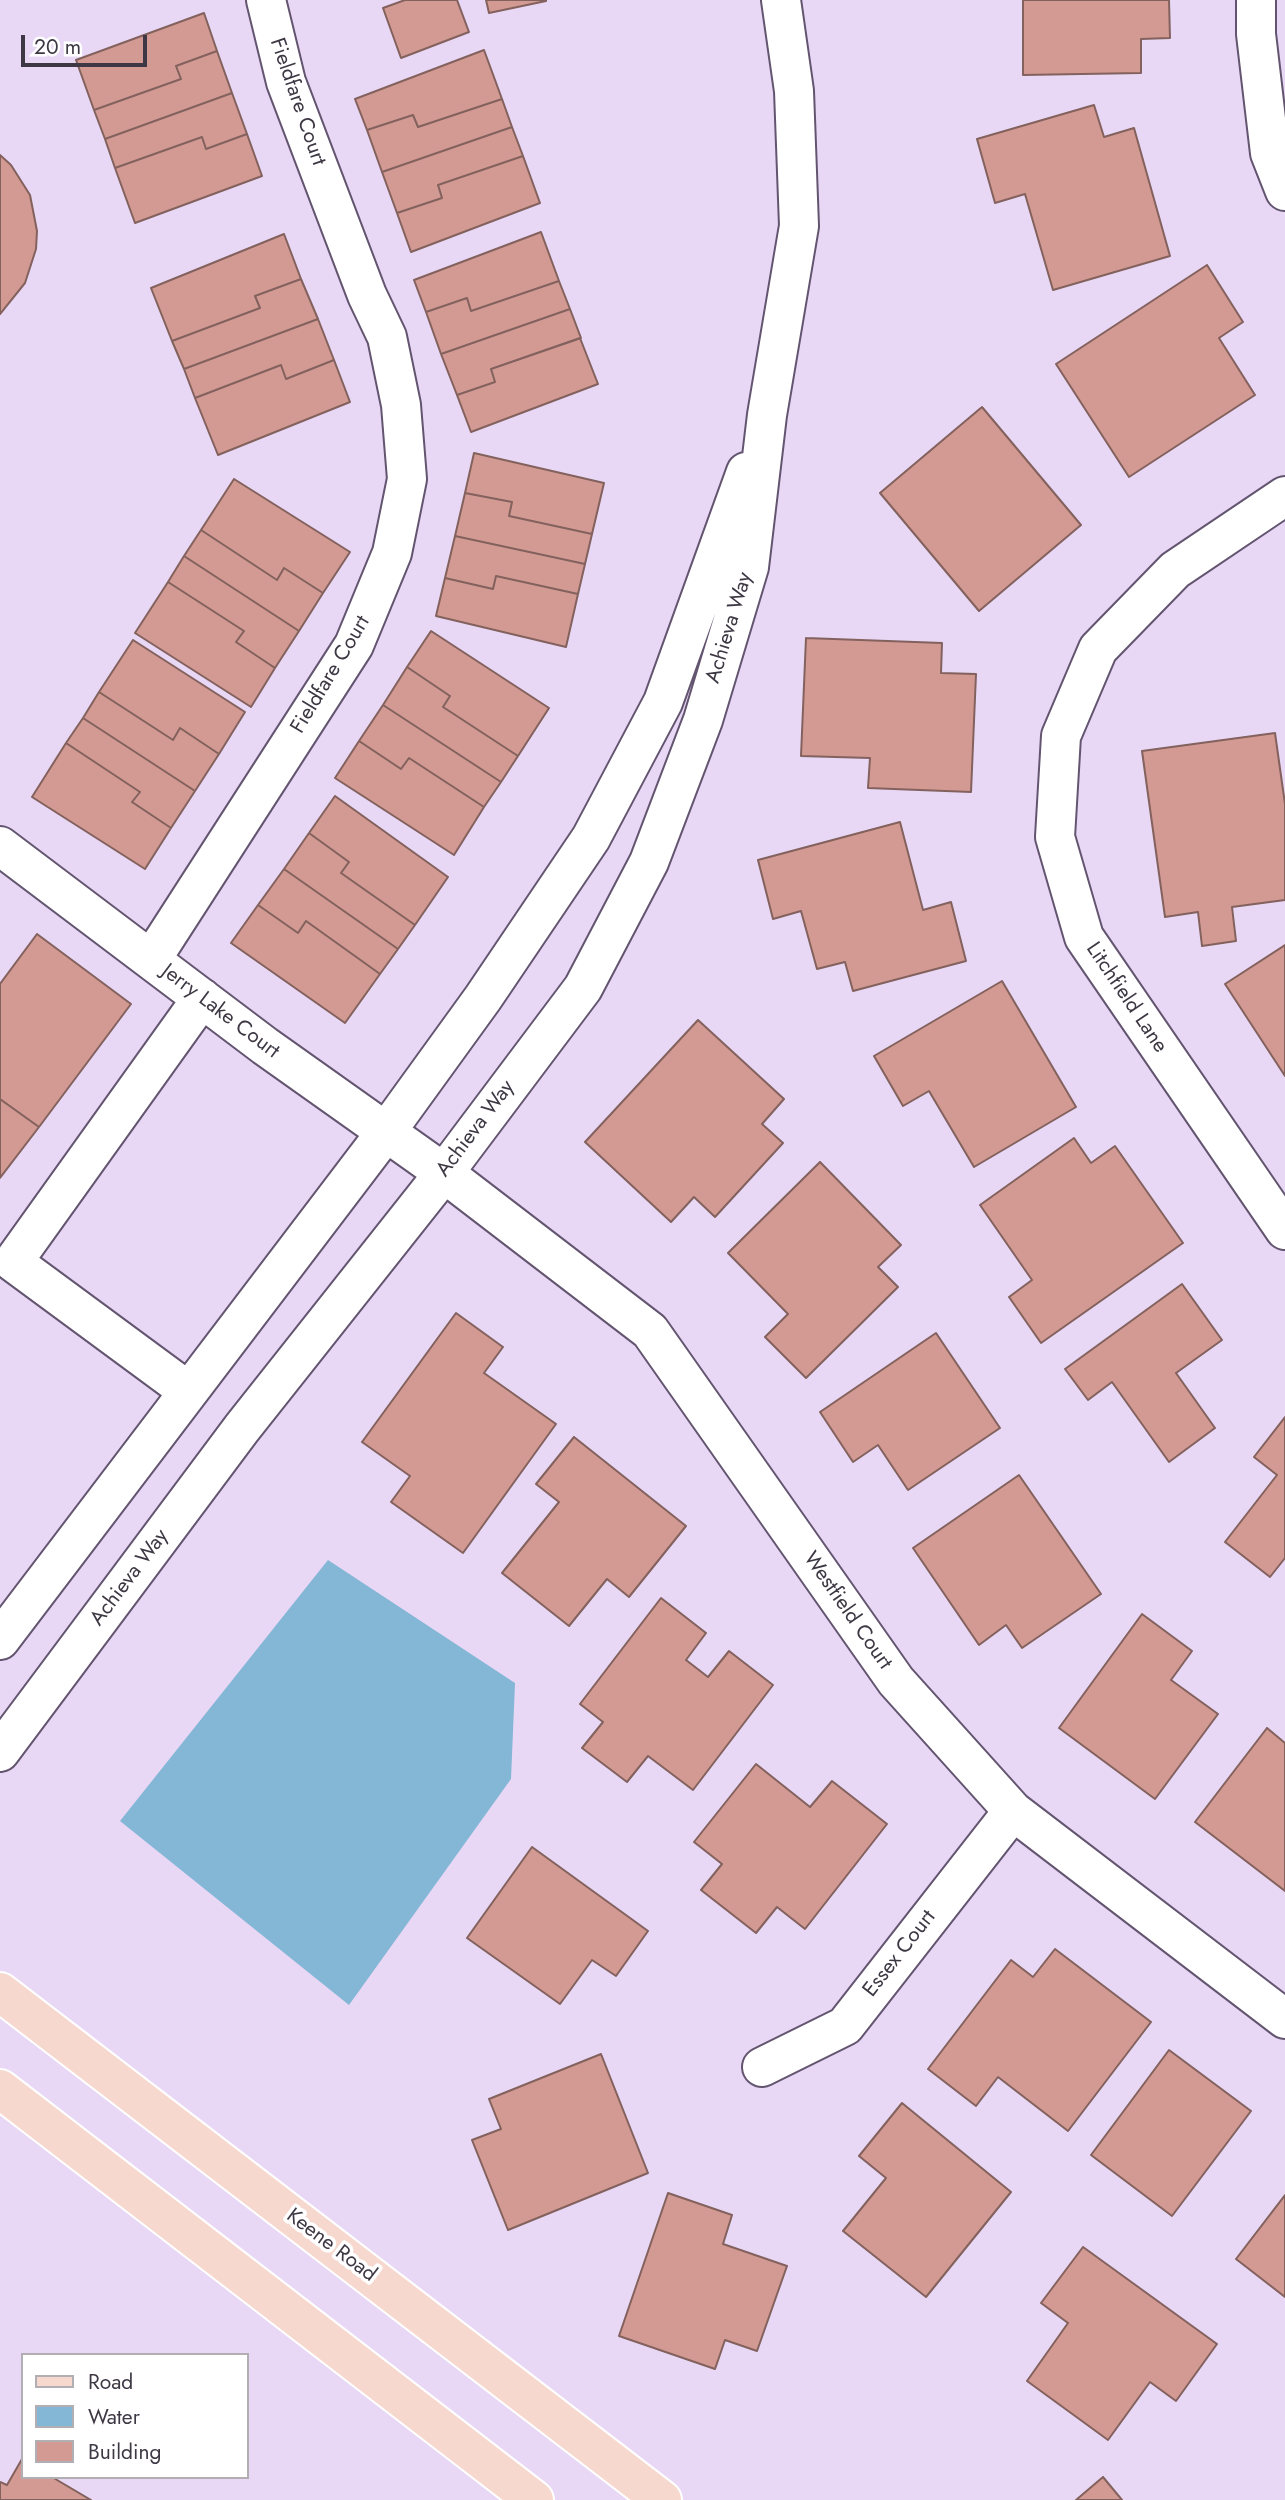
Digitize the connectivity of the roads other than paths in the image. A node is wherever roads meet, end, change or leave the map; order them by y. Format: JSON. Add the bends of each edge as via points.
{"nodes":[{"id":1,"x":266,"y":0,"type":"edge"},
{"id":2,"x":781,"y":0,"type":"edge"},
{"id":3,"x":1256,"y":0,"type":"edge"},
{"id":4,"x":1285,"y":191,"type":"edge"},
{"id":5,"x":768,"y":415,"type":"junction"},
{"id":6,"x":1285,"y":496,"type":"edge"},
{"id":7,"x":0,"y":846,"type":"edge"},
{"id":8,"x":151,"y":960,"type":"junction"},
{"id":9,"x":202,"y":998,"type":"junction"},
{"id":10,"x":386,"y":1132,"type":"junction"},
{"id":11,"x":443,"y":1173,"type":"junction"},
{"id":12,"x":1285,"y":1230,"type":"edge"},
{"id":13,"x":188,"y":1391,"type":"junction"},
{"id":14,"x":0,"y":1640,"type":"edge"},
{"id":15,"x":0,"y":1752,"type":"edge"},
{"id":16,"x":1013,"y":1811,"type":"junction"},
{"id":17,"x":0,"y":1992,"type":"edge"},
{"id":18,"x":1285,"y":2019,"type":"edge"},
{"id":19,"x":762,"y":2067,"type":"dead end"},
{"id":20,"x":0,"y":2088,"type":"edge"},
{"id":21,"x":534,"y":2500,"type":"edge"},
{"id":22,"x":662,"y":2500,"type":"edge"}],
"edges":[{"from":1,"to":8,"type":"street","name":"Fieldfare Court","via":[[286,82],[390,347],[401,405],[407,479],[392,554],[354,645]]},
{"from":2,"to":5,"type":"street","name":"Achieva Way","via":[[794,91],[799,226]]},
{"from":3,"to":4,"type":"street","via":[[1270,153]]},
{"from":5,"to":10,"type":"street","name":"Achieva Way","via":[[663,702],[637,752],[591,838]]},
{"from":5,"to":11,"type":"street","name":"Achieva Way","via":[[749,567],[703,720],[649,862],[583,988]]},
{"from":6,"to":12,"type":"street","name":"Litchfield Lane","via":[[1175,570],[1098,649],[1061,736],[1055,837],[1084,937]]},
{"from":7,"to":8,"type":"street","name":"Jerry Lake Court"},
{"from":8,"to":9,"type":"street","name":"Jerry Lake Court"},
{"from":9,"to":10,"type":"street","name":"Jerry Lake Court"},
{"from":9,"to":13,"type":"street","via":[[13,1262]]},
{"from":10,"to":11,"type":"street","name":"Jerry Lake Court"},
{"from":10,"to":13,"type":"street","name":"Achieva Way"},
{"from":11,"to":15,"type":"street","name":"Achieva Way","via":[[242,1428]]},
{"from":11,"to":16,"type":"street","name":"Westfield Court","via":[[650,1331],[896,1681]]},
{"from":13,"to":14,"type":"street","name":"Achieva Way"},
{"from":16,"to":18,"type":"street","name":"Westfield Court"},
{"from":16,"to":19,"type":"street","name":"Essex Court","via":[[845,2026]]},
{"from":17,"to":22,"type":"main road","name":"Keene Road"},
{"from":20,"to":21,"type":"main road"}]}
